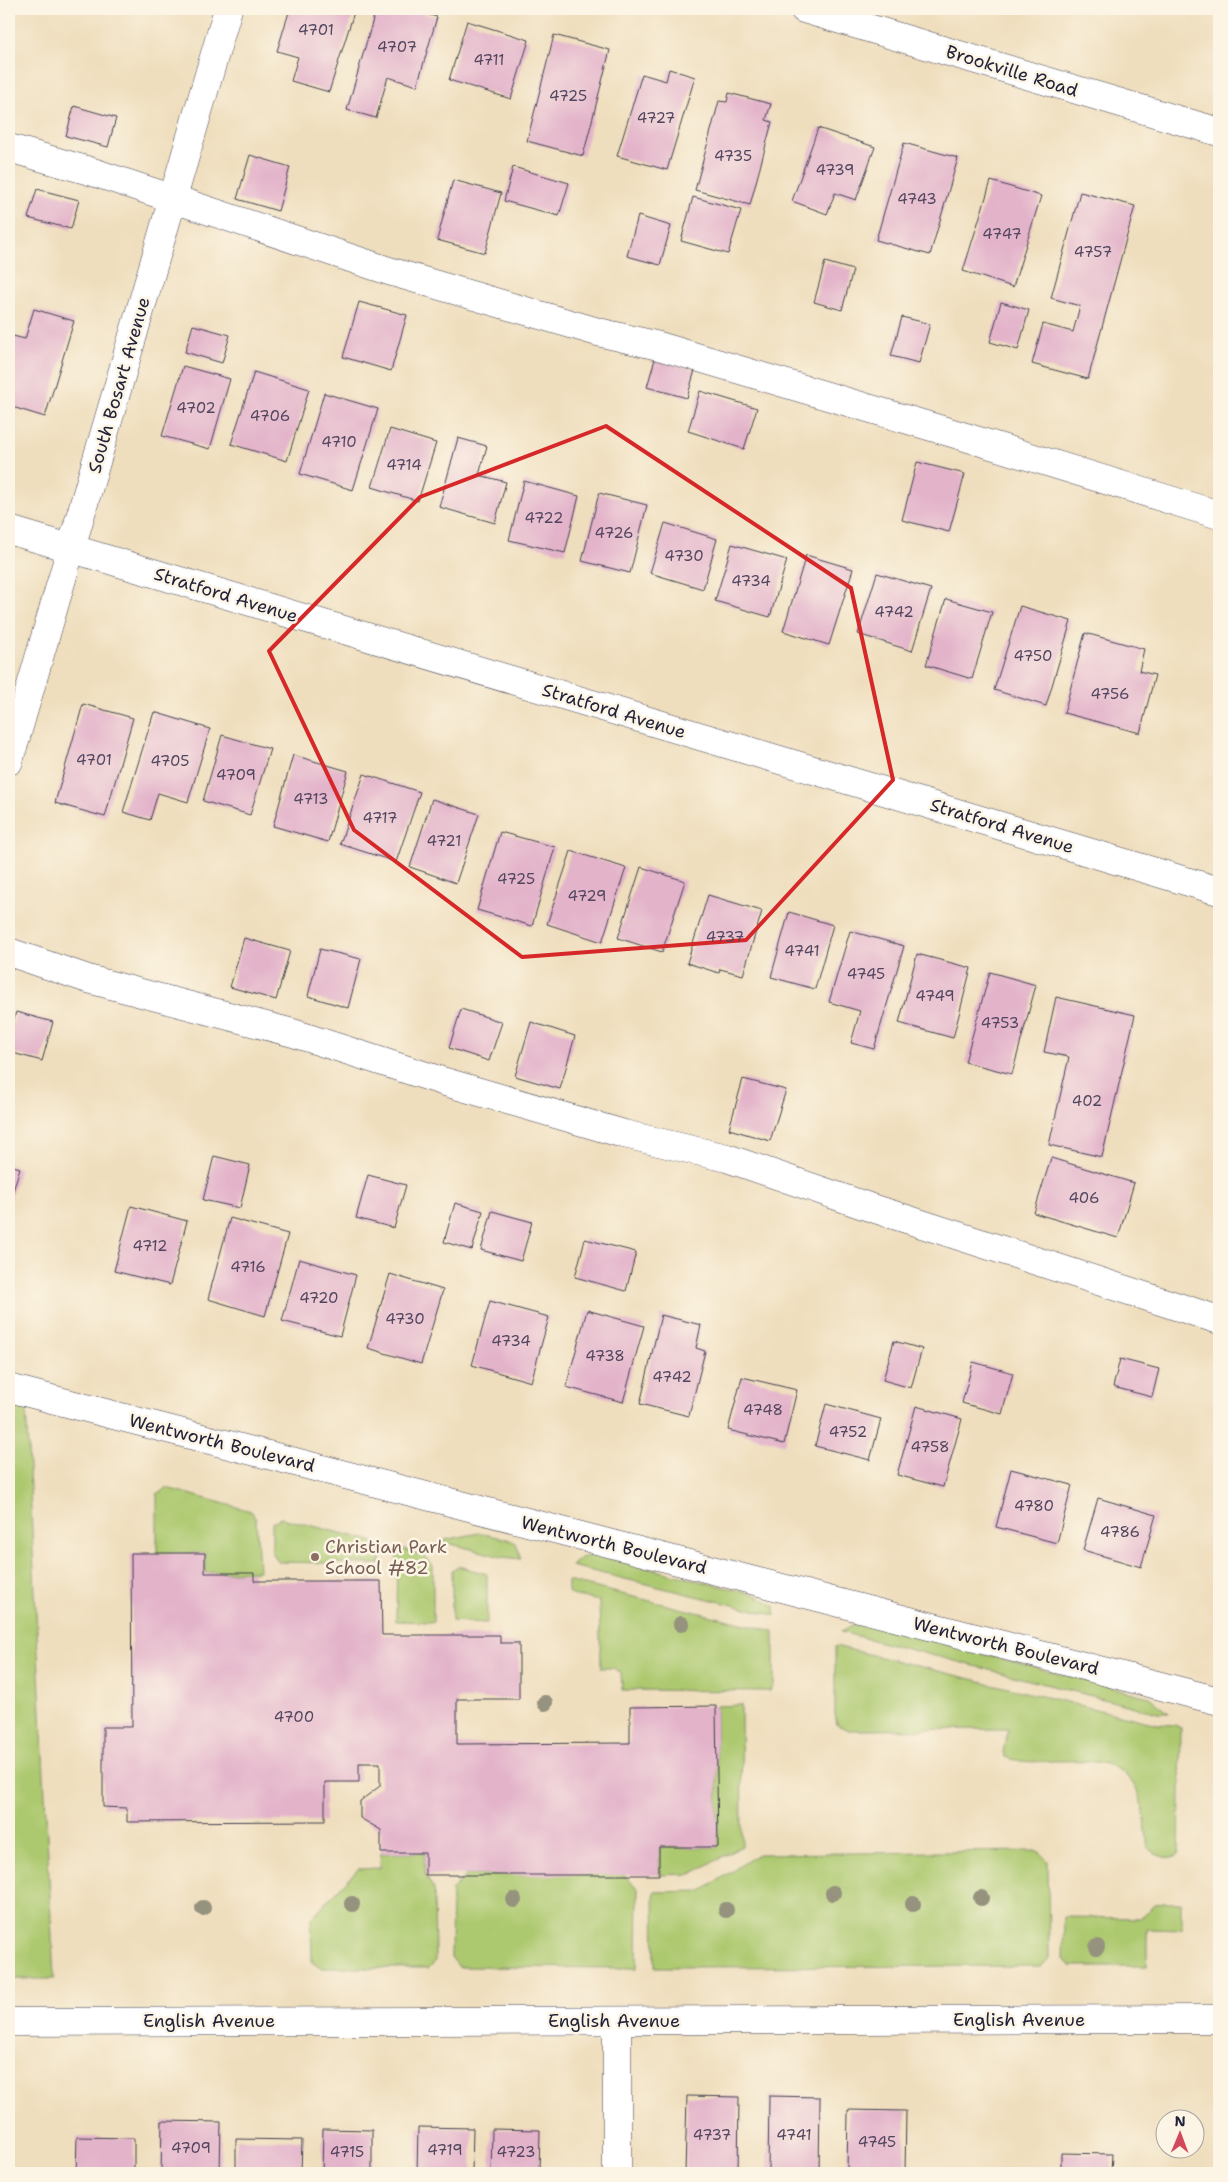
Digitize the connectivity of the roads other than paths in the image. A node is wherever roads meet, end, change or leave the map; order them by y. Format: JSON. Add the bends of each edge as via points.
{"nodes":[{"id":1,"x":228,"y":9,"type":"edge"},
{"id":2,"x":804,"y":9,"type":"edge"},
{"id":3,"x":1219,"y":132,"type":"edge"},
{"id":4,"x":9,"y":148,"type":"edge"},
{"id":5,"x":172,"y":200,"type":"junction"},
{"id":6,"x":1219,"y":515,"type":"edge"},
{"id":7,"x":9,"y":530,"type":"edge"},
{"id":8,"x":71,"y":548,"type":"junction"},
{"id":9,"x":9,"y":761,"type":"edge"},
{"id":10,"x":1219,"y":891,"type":"edge"},
{"id":11,"x":9,"y":952,"type":"edge"},
{"id":12,"x":1219,"y":1320,"type":"edge"},
{"id":13,"x":9,"y":1388,"type":"edge"},
{"id":14,"x":1219,"y":1701,"type":"edge"},
{"id":15,"x":1219,"y":2019,"type":"edge"},
{"id":16,"x":617,"y":2021,"type":"junction"},
{"id":17,"x":9,"y":2022,"type":"edge"},
{"id":18,"x":617,"y":2173,"type":"edge"}],
"edges":[{"from":1,"to":5,"type":"street","name":"South Bosart Avenue"},
{"from":2,"to":3,"type":"street","name":"Brookville Road"},
{"from":4,"to":5,"type":"street","via":[[93,172]]},
{"from":5,"to":6,"type":"street","via":[[389,271],[959,434]]},
{"from":5,"to":8,"type":"street","name":"South Bosart Avenue"},
{"from":7,"to":8,"type":"street","name":"Stratford Avenue"},
{"from":8,"to":9,"type":"street","name":"South Bosart Avenue"},
{"from":8,"to":10,"type":"street","name":"Stratford Avenue"},
{"from":11,"to":12,"type":"street","via":[[88,979],[293,1033],[442,1081],[605,1128],[727,1158]]},
{"from":13,"to":14,"type":"street","name":"Wentworth Boulevard"},
{"from":15,"to":16,"type":"street","name":"English Avenue"},
{"from":16,"to":17,"type":"street","name":"English Avenue"},
{"from":16,"to":18,"type":"street"}]}
